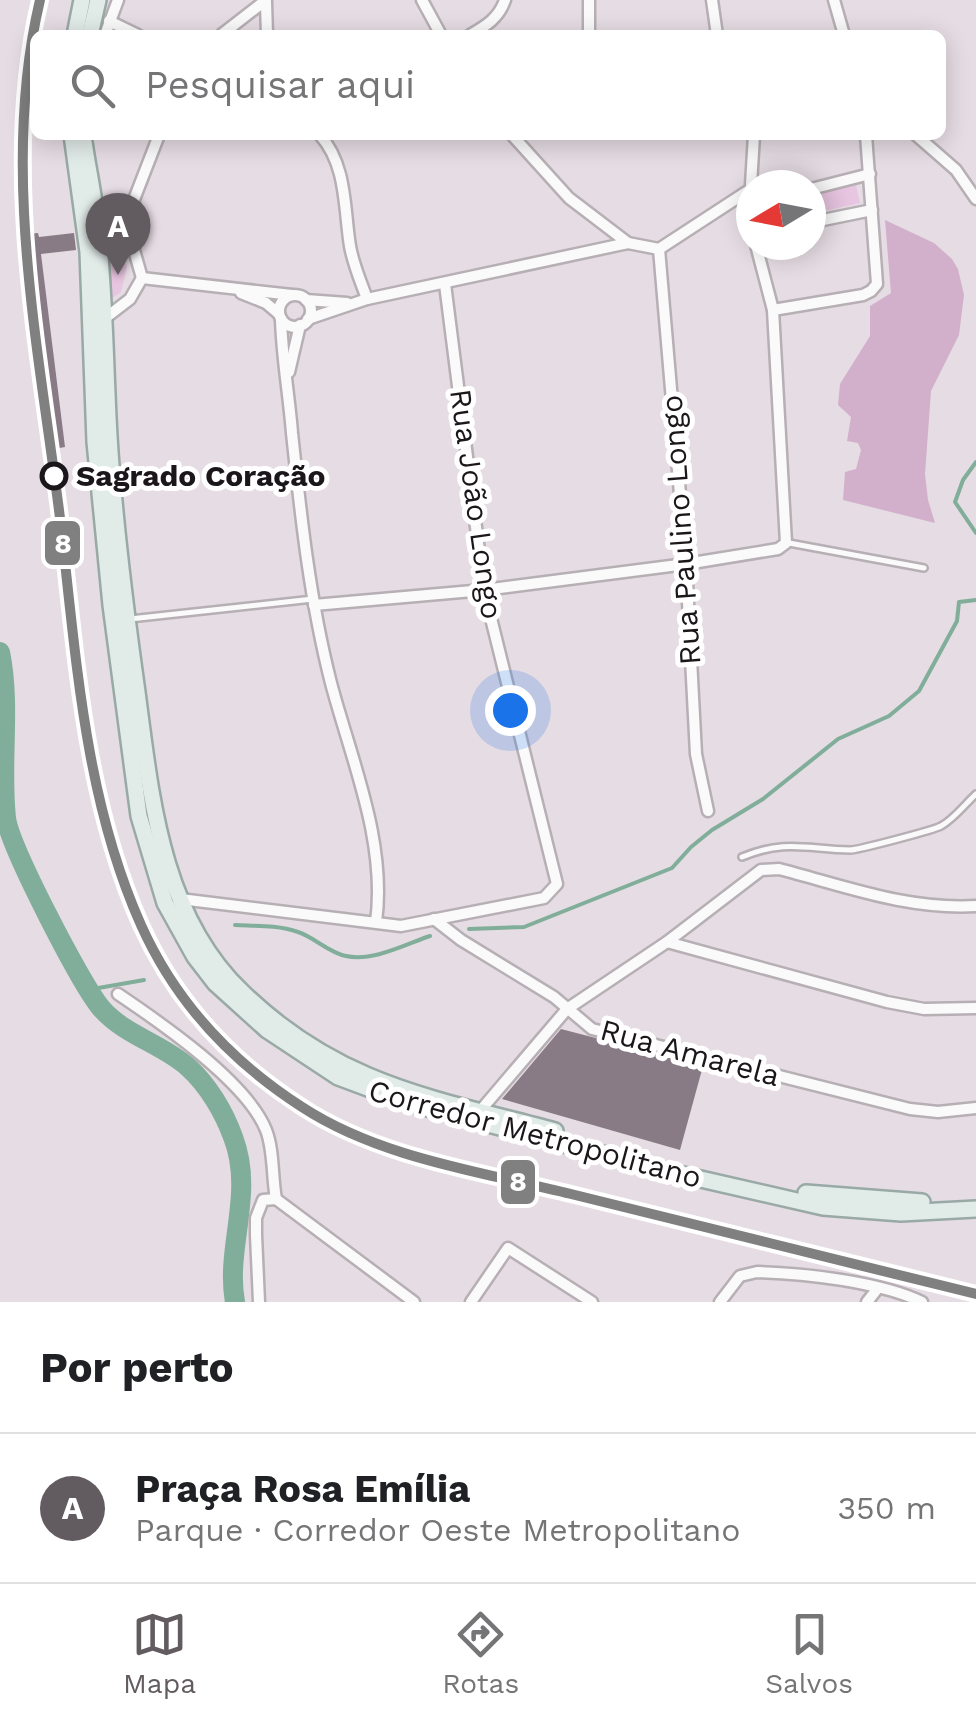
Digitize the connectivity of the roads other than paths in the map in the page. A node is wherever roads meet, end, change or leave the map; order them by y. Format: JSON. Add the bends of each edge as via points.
{"nodes":[{"id":1,"x":82,"y":0,"type":"edge"},
{"id":2,"x":98,"y":0,"type":"edge"},
{"id":3,"x":118,"y":0,"type":"edge"},
{"id":4,"x":422,"y":0,"type":"edge"},
{"id":5,"x":505,"y":0,"type":"edge"},
{"id":6,"x":588,"y":0,"type":"edge"},
{"id":7,"x":712,"y":0,"type":"edge"},
{"id":8,"x":834,"y":0,"type":"edge"},
{"id":9,"x":267,"y":1,"type":"edge"},
{"id":10,"x":110,"y":20,"type":"junction"},
{"id":11,"x":77,"y":30,"type":"edge"},
{"id":12,"x":91,"y":30,"type":"edge"},
{"id":13,"x":107,"y":30,"type":"edge"},
{"id":14,"x":129,"y":30,"type":"edge"},
{"id":15,"x":228,"y":30,"type":"edge"},
{"id":16,"x":267,"y":30,"type":"edge"},
{"id":17,"x":438,"y":30,"type":"edge"},
{"id":18,"x":479,"y":30,"type":"edge"},
{"id":19,"x":589,"y":30,"type":"edge"},
{"id":20,"x":716,"y":30,"type":"edge"},
{"id":21,"x":843,"y":30,"type":"edge"},
{"id":22,"x":73,"y":140,"type":"edge"},
{"id":23,"x":83,"y":140,"type":"edge"},
{"id":24,"x":157,"y":140,"type":"edge"},
{"id":25,"x":324,"y":140,"type":"edge"},
{"id":26,"x":516,"y":140,"type":"edge"},
{"id":27,"x":754,"y":140,"type":"edge"},
{"id":28,"x":867,"y":140,"type":"edge"},
{"id":29,"x":922,"y":140,"type":"edge"},
{"id":30,"x":752,"y":170,"type":"edge"},
{"id":31,"x":870,"y":174,"type":"junction"},
{"id":32,"x":826,"y":185,"type":"edge"},
{"id":33,"x":736,"y":197,"type":"edge"},
{"id":34,"x":976,"y":199,"type":"edge"},
{"id":35,"x":872,"y":210,"type":"junction"},
{"id":36,"x":826,"y":219,"type":"edge"},
{"id":37,"x":91,"y":224,"type":"junction"},
{"id":38,"x":123,"y":228,"type":"junction"},
{"id":39,"x":628,"y":243,"type":"junction"},
{"id":40,"x":659,"y":249,"type":"junction"},
{"id":41,"x":760,"y":260,"type":"edge"},
{"id":42,"x":142,"y":278,"type":"junction"},
{"id":43,"x":446,"y":284,"type":"junction"},
{"id":44,"x":231,"y":289,"type":"junction"},
{"id":45,"x":292,"y":295,"type":"junction"},
{"id":46,"x":88,"y":296,"type":"junction"},
{"id":47,"x":367,"y":299,"type":"junction"},
{"id":48,"x":306,"y":300,"type":"junction"},
{"id":49,"x":353,"y":304,"type":"junction"},
{"id":50,"x":772,"y":310,"type":"junction"},
{"id":51,"x":280,"y":316,"type":"junction"},
{"id":52,"x":103,"y":320,"type":"junction"},
{"id":53,"x":304,"y":322,"type":"junction"},
{"id":54,"x":287,"y":383,"type":"junction"},
{"id":55,"x":786,"y":543,"type":"junction"},
{"id":56,"x":686,"y":564,"type":"junction"},
{"id":57,"x":924,"y":568,"type":"dead end"},
{"id":58,"x":484,"y":590,"type":"junction"},
{"id":59,"x":313,"y":602,"type":"junction"},
{"id":60,"x":127,"y":620,"type":"junction"},
{"id":61,"x":976,"y":794,"type":"edge"},
{"id":62,"x":708,"y":811,"type":"dead end"},
{"id":63,"x":140,"y":822,"type":"junction"},
{"id":64,"x":742,"y":858,"type":"dead end"},
{"id":65,"x":180,"y":899,"type":"junction"},
{"id":66,"x":976,"y":906,"type":"edge"},
{"id":67,"x":434,"y":919,"type":"junction"},
{"id":68,"x":376,"y":922,"type":"junction"},
{"id":69,"x":667,"y":942,"type":"junction"},
{"id":70,"x":118,"y":994,"type":"dead end"},
{"id":71,"x":976,"y":1008,"type":"edge"},
{"id":72,"x":567,"y":1009,"type":"junction"},
{"id":73,"x":976,"y":1108,"type":"edge"},
{"id":74,"x":480,"y":1111,"type":"junction"},
{"id":75,"x":276,"y":1199,"type":"junction"},
{"id":76,"x":976,"y":1200,"type":"edge"},
{"id":77,"x":976,"y":1209,"type":"edge"},
{"id":78,"x":878,"y":1288,"type":"junction"},
{"id":79,"x":260,"y":1302,"type":"edge"},
{"id":80,"x":414,"y":1302,"type":"edge"},
{"id":81,"x":471,"y":1302,"type":"edge"},
{"id":82,"x":592,"y":1302,"type":"edge"},
{"id":83,"x":720,"y":1302,"type":"edge"},
{"id":84,"x":867,"y":1302,"type":"edge"},
{"id":85,"x":922,"y":1302,"type":"edge"}],
"edges":[{"from":1,"to":11,"type":"main road"},
{"from":2,"to":12,"type":"main road"},
{"from":3,"to":10,"type":"street"},
{"from":4,"to":17,"type":"street"},
{"from":5,"to":18,"type":"street"},
{"from":6,"to":19,"type":"street"},
{"from":7,"to":20,"type":"street"},
{"from":8,"to":21,"type":"street"},
{"from":9,"to":15,"type":"street"},
{"from":9,"to":16,"type":"street"},
{"from":10,"to":13,"type":"street"},
{"from":10,"to":14,"type":"street"},
{"from":22,"to":37,"type":"main road","name":"Corredor Metropolitano"},
{"from":23,"to":37,"type":"main road"},
{"from":24,"to":38,"type":"street"},
{"from":25,"to":47,"type":"street","via":[[339,170],[350,251]]},
{"from":26,"to":39,"type":"street","via":[[568,198]]},
{"from":27,"to":30,"type":"street"},
{"from":28,"to":31,"type":"street"},
{"from":29,"to":34,"type":"street"},
{"from":31,"to":32,"type":"street"},
{"from":31,"to":35,"type":"street"},
{"from":33,"to":40,"type":"street"},
{"from":35,"to":36,"type":"street"},
{"from":35,"to":50,"type":"street","via":[[872,292]]},
{"from":37,"to":38,"type":"street"},
{"from":37,"to":46,"type":"main road","name":"Corredor Metropolitano"},
{"from":37,"to":52,"type":"main road"},
{"from":38,"to":42,"type":"street"},
{"from":39,"to":40,"type":"street"},
{"from":39,"to":43,"type":"street"},
{"from":40,"to":56,"type":"street","name":"Rua Paulino Longo"},
{"from":41,"to":50,"type":"street"},
{"from":42,"to":44,"type":"street"},
{"from":42,"to":52,"type":"street","via":[[130,299]]},
{"from":43,"to":47,"type":"street"},
{"from":43,"to":58,"type":"street","name":"Rua João Longo"},
{"from":44,"to":45,"type":"street"},
{"from":44,"to":51,"type":"street"},
{"from":45,"to":48,"type":"street"},
{"from":45,"to":51,"type":"street","via":[[283,300]]},
{"from":46,"to":52,"type":"main road"},
{"from":46,"to":63,"type":"main road","name":"Corredor Metropolitano","via":[[111,606]]},
{"from":47,"to":49,"type":"street"},
{"from":48,"to":49,"type":"street"},
{"from":48,"to":53,"type":"street"},
{"from":49,"to":53,"type":"street"},
{"from":50,"to":55,"type":"street"},
{"from":51,"to":53,"type":"street","via":[[290,325]]},
{"from":51,"to":54,"type":"street"},
{"from":52,"to":60,"type":"main road"},
{"from":53,"to":54,"type":"street","via":[[292,346]]},
{"from":54,"to":59,"type":"street"},
{"from":55,"to":56,"type":"street","via":[[770,552]]},
{"from":55,"to":57,"type":"lane"},
{"from":56,"to":58,"type":"street"},
{"from":56,"to":62,"type":"street","name":"Rua Paulino Longo","via":[[696,754]]},
{"from":58,"to":59,"type":"street"},
{"from":58,"to":67,"type":"street","name":"Rua João Longo","via":[[557,884],[550,895]]},
{"from":59,"to":60,"type":"lane"},
{"from":59,"to":68,"type":"street","via":[[374,852]]},
{"from":60,"to":65,"type":"main road","via":[[156,818]]},
{"from":61,"to":64,"type":"lane","via":[[943,826],[880,844],[853,850],[770,847]]},
{"from":63,"to":65,"type":"main road","via":[[170,893]]},
{"from":63,"to":77,"type":"main road","name":"Corredor Metropolitano","via":[[165,903],[215,984],[267,1030],[338,1077],[481,1123],[823,1207]]},
{"from":65,"to":68,"type":"street"},
{"from":65,"to":74,"type":"main road","via":[[204,948],[231,981],[311,1048],[377,1081]]},
{"from":66,"to":69,"type":"street","via":[[915,905],[769,868]]},
{"from":67,"to":68,"type":"street","via":[[401,926]]},
{"from":67,"to":72,"type":"street","name":"Rua Amarela"},
{"from":69,"to":71,"type":"street","via":[[924,1010]]},
{"from":69,"to":72,"type":"street"},
{"from":70,"to":75,"type":"street","via":[[227,1078],[255,1108],[268,1133]]},
{"from":72,"to":73,"type":"street","name":"Rua Amarela","via":[[611,1035],[910,1110]]},
{"from":72,"to":74,"type":"street"},
{"from":74,"to":76,"type":"main road","via":[[775,1189],[875,1201]]},
{"from":75,"to":79,"type":"street","via":[[263,1200],[256,1218]]},
{"from":75,"to":80,"type":"street"},
{"from":78,"to":83,"type":"street","via":[[747,1273]]},
{"from":78,"to":84,"type":"street"},
{"from":78,"to":85,"type":"street"},
{"from":81,"to":82,"type":"street","via":[[508,1248]]}]}
